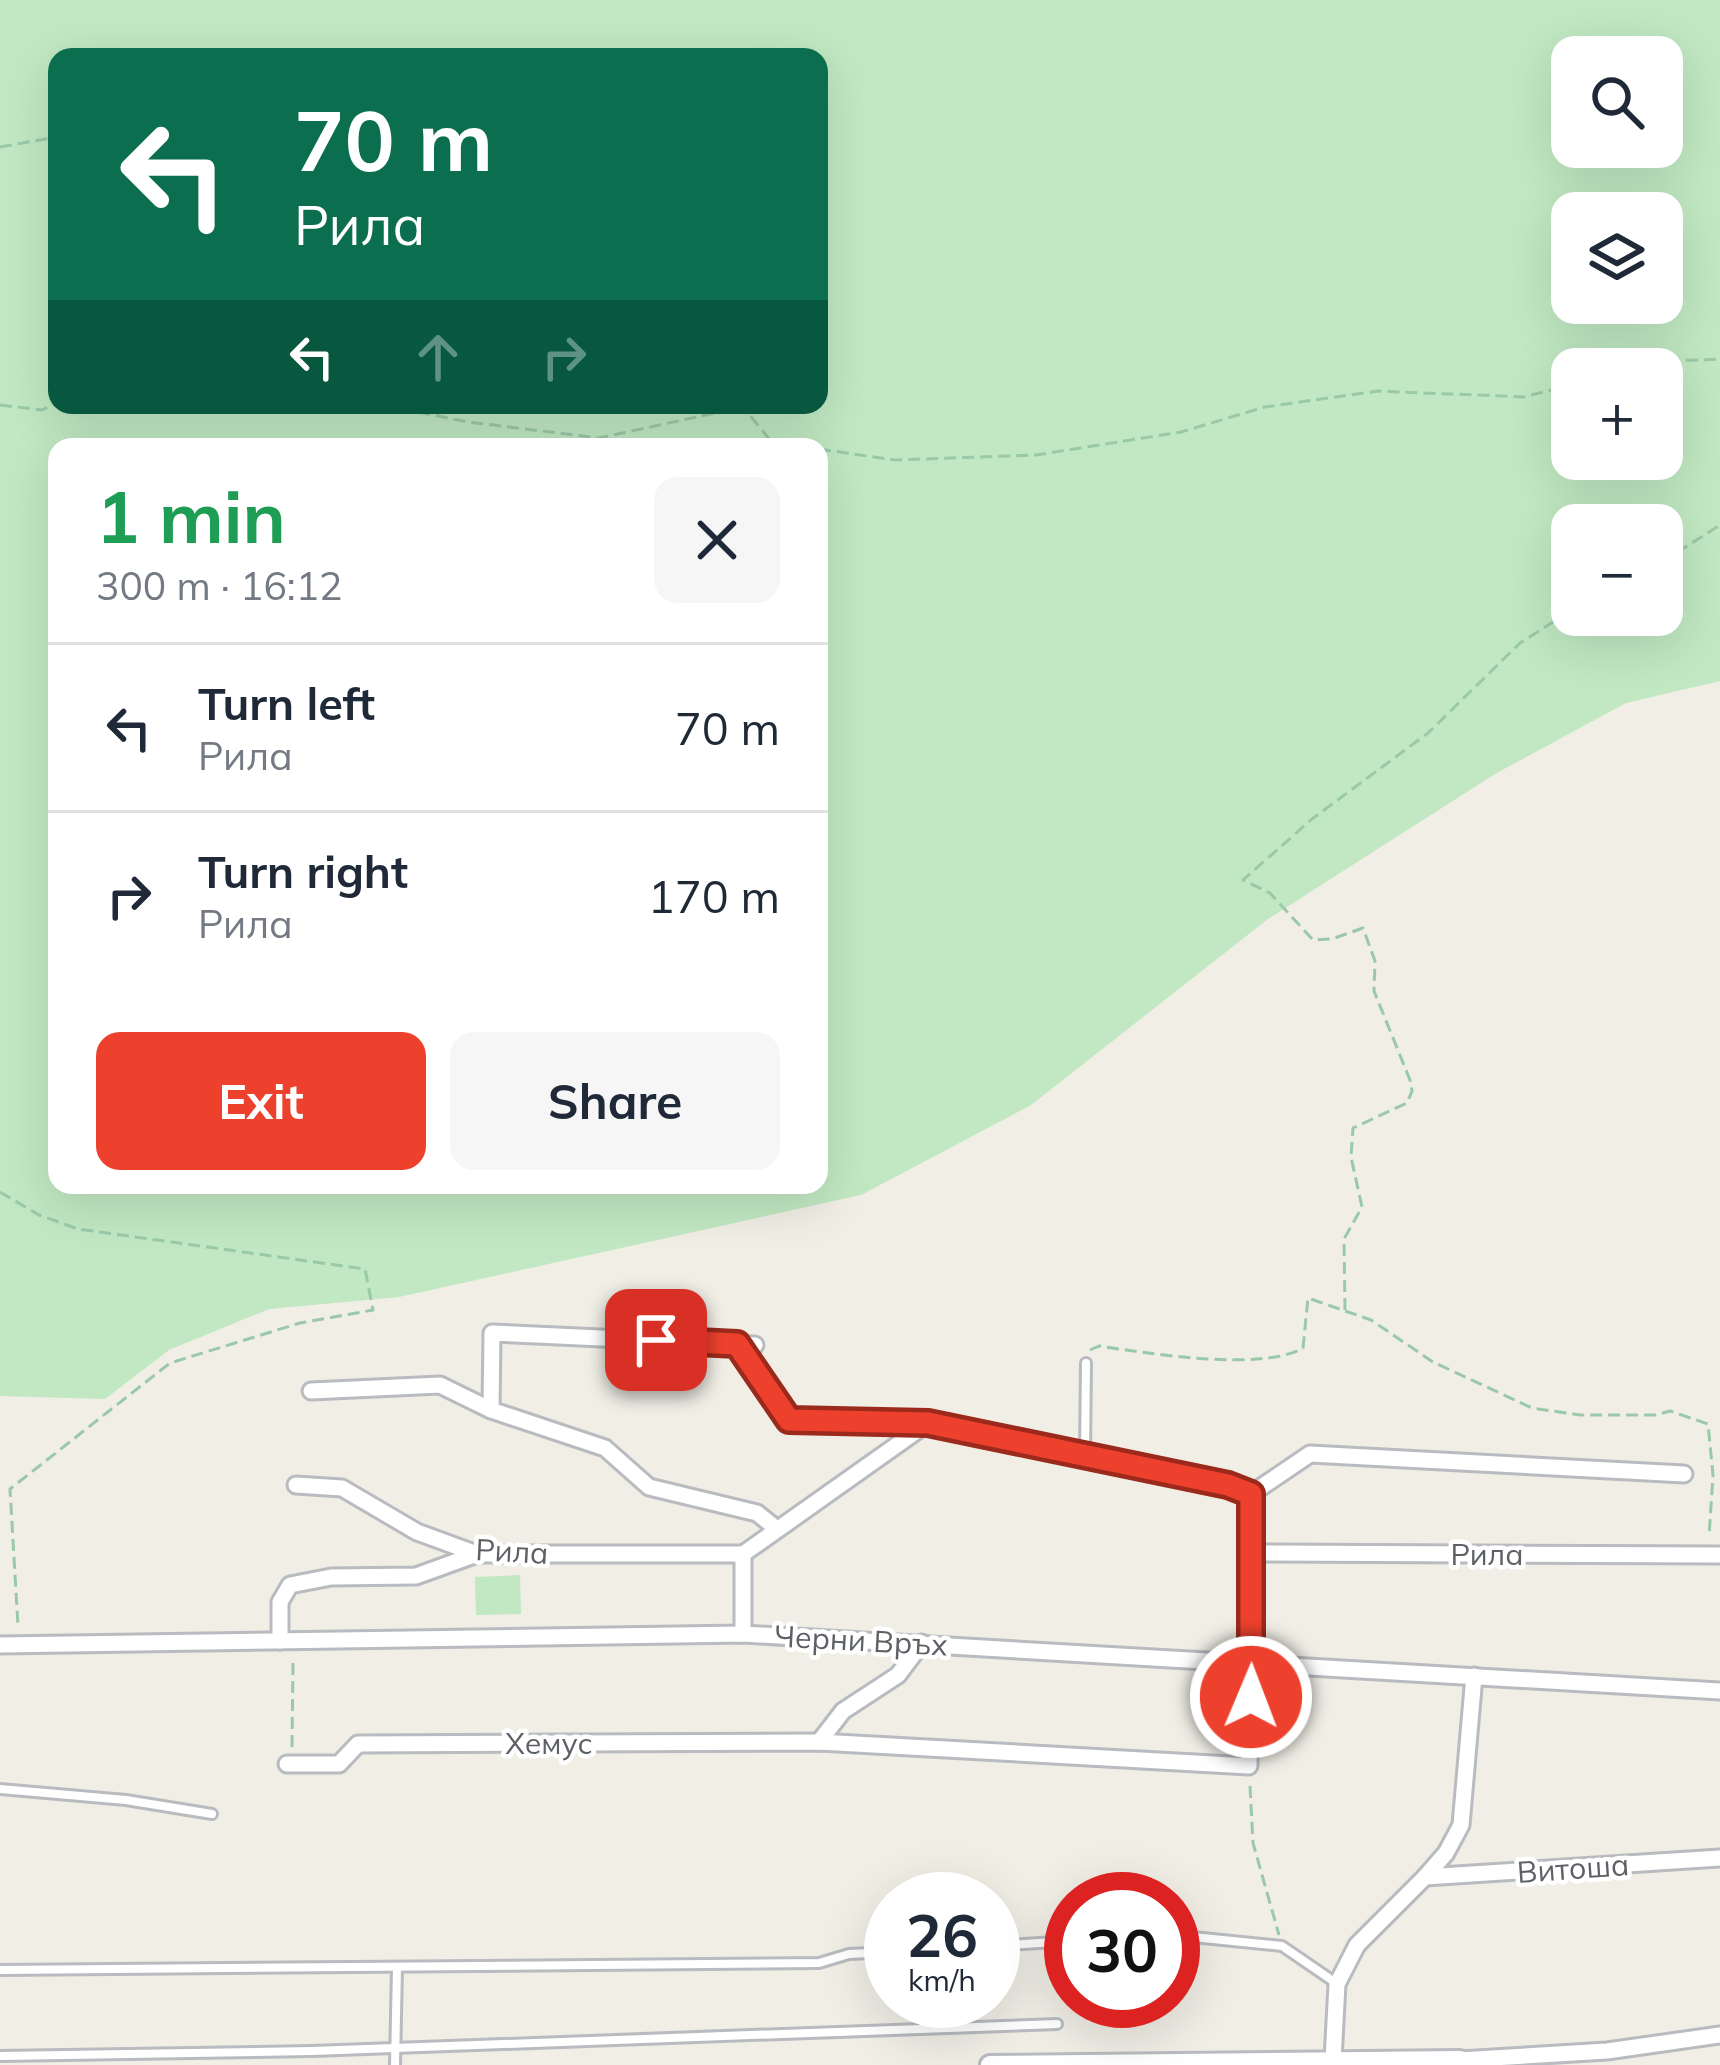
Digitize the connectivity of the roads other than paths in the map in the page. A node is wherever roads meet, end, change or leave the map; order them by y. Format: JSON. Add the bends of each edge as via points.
{"nodes":[{"id":1,"x":1086,"y":1363,"type":"road end"},
{"id":2,"x":310,"y":1391,"type":"dead end"},
{"id":3,"x":490,"y":1410,"type":"junction"},
{"id":4,"x":928,"y":1423,"type":"junction"},
{"id":5,"x":1084,"y":1455,"type":"junction"},
{"id":6,"x":1684,"y":1474,"type":"dead end"},
{"id":7,"x":296,"y":1485,"type":"dead end"},
{"id":8,"x":1251,"y":1494,"type":"junction"},
{"id":9,"x":777,"y":1529,"type":"junction"},
{"id":10,"x":743,"y":1553,"type":"junction"},
{"id":11,"x":1253,"y":1553,"type":"junction"},
{"id":12,"x":477,"y":1554,"type":"junction"},
{"id":13,"x":1714,"y":1555,"type":"edge"},
{"id":14,"x":743,"y":1634,"type":"junction"},
{"id":15,"x":287,"y":1641,"type":"junction"},
{"id":16,"x":922,"y":1643,"type":"junction"},
{"id":17,"x":0,"y":1646,"type":"edge"},
{"id":18,"x":1252,"y":1662,"type":"junction"},
{"id":19,"x":1474,"y":1676,"type":"junction"},
{"id":20,"x":1720,"y":1690,"type":"edge"},
{"id":21,"x":819,"y":1742,"type":"junction"},
{"id":22,"x":290,"y":1764,"type":"road end"},
{"id":23,"x":0,"y":1789,"type":"edge"},
{"id":24,"x":212,"y":1814,"type":"dead end"},
{"id":25,"x":1720,"y":1858,"type":"edge"},
{"id":26,"x":1426,"y":1877,"type":"junction"},
{"id":27,"x":1200,"y":1938,"type":"edge"},
{"id":28,"x":864,"y":1953,"type":"edge"},
{"id":29,"x":398,"y":1966,"type":"junction"},
{"id":30,"x":0,"y":1970,"type":"edge"},
{"id":31,"x":1337,"y":1984,"type":"junction"},
{"id":32,"x":1044,"y":2024,"type":"edge"},
{"id":33,"x":1720,"y":2035,"type":"edge"},
{"id":34,"x":395,"y":2045,"type":"junction"},
{"id":35,"x":0,"y":2056,"type":"edge"},
{"id":36,"x":1604,"y":2058,"type":"edge"},
{"id":37,"x":1333,"y":2060,"type":"junction"},
{"id":38,"x":1463,"y":2063,"type":"edge"},
{"id":39,"x":1128,"y":2064,"type":"edge"},
{"id":40,"x":1164,"y":2064,"type":"edge"},
{"id":41,"x":394,"y":2065,"type":"edge"},
{"id":42,"x":990,"y":2065,"type":"edge"},
{"id":43,"x":1037,"y":2065,"type":"edge"}],
"edges":[{"from":1,"to":5,"type":"lane"},
{"from":2,"to":3,"type":"street","via":[[440,1384]]},
{"from":3,"to":4,"type":"street","via":[[492,1333],[746,1344],[789,1420]]},
{"from":3,"to":9,"type":"street","via":[[605,1448],[649,1487],[757,1513]]},
{"from":4,"to":5,"type":"street"},
{"from":4,"to":9,"type":"street"},
{"from":5,"to":8,"type":"street"},
{"from":6,"to":8,"type":"street","via":[[1310,1454]]},
{"from":7,"to":12,"type":"street","name":"Рила","via":[[341,1488],[416,1532]]},
{"from":8,"to":11,"type":"street"},
{"from":9,"to":10,"type":"street"},
{"from":10,"to":12,"type":"street","name":"Рила"},
{"from":10,"to":14,"type":"street"},
{"from":11,"to":13,"type":"street","name":"Рила"},
{"from":11,"to":18,"type":"street"},
{"from":12,"to":15,"type":"street","via":[[416,1576],[290,1585],[280,1602]]},
{"from":14,"to":15,"type":"street","name":"Черни Връх"},
{"from":14,"to":16,"type":"street","name":"Черни Връх"},
{"from":15,"to":17,"type":"street","name":"Черни Връх"},
{"from":16,"to":18,"type":"street","name":"Черни Връх"},
{"from":16,"to":21,"type":"street","via":[[898,1675],[844,1711]]},
{"from":18,"to":19,"type":"street","name":"Черни Връх"},
{"from":18,"to":21,"type":"street","name":"Хемус","via":[[1249,1766]]},
{"from":19,"to":20,"type":"street","name":"Черни Връх"},
{"from":19,"to":26,"type":"street","via":[[1461,1826]]},
{"from":21,"to":22,"type":"street","name":"Хемус","via":[[358,1744],[339,1764]]},
{"from":23,"to":24,"type":"lane"},
{"from":25,"to":26,"type":"street","name":"Витоша"},
{"from":26,"to":31,"type":"street","via":[[1357,1945]]},
{"from":27,"to":31,"type":"lane","via":[[1282,1946]]},
{"from":28,"to":29,"type":"lane","via":[[819,1963]]},
{"from":29,"to":30,"type":"lane"},
{"from":29,"to":34,"type":"lane"},
{"from":31,"to":37,"type":"street"},
{"from":32,"to":34,"type":"lane"},
{"from":33,"to":36,"type":"street"},
{"from":34,"to":35,"type":"lane"},
{"from":34,"to":41,"type":"lane"},
{"from":36,"to":38,"type":"street"},
{"from":37,"to":38,"type":"street"},
{"from":37,"to":40,"type":"street"},
{"from":39,"to":40,"type":"street"},
{"from":39,"to":43,"type":"street"},
{"from":42,"to":43,"type":"street"}]}
